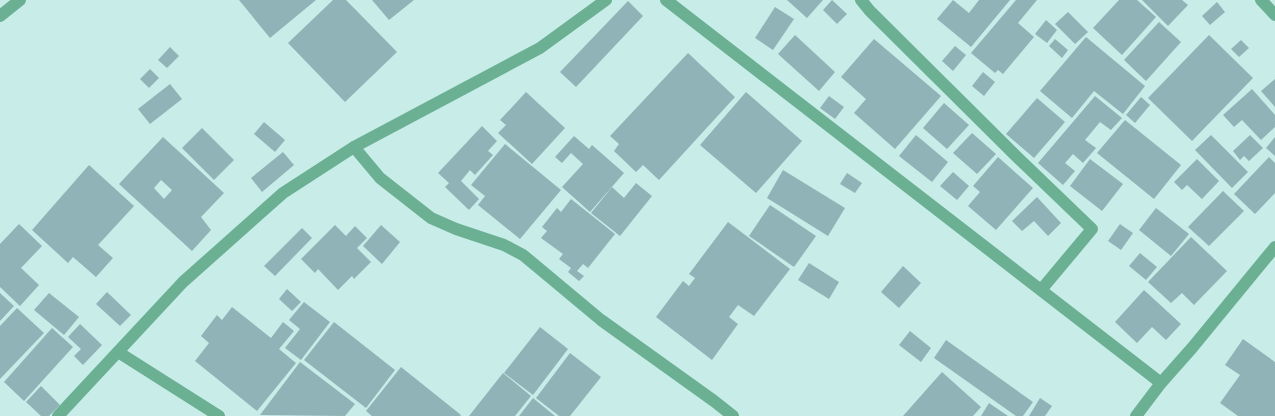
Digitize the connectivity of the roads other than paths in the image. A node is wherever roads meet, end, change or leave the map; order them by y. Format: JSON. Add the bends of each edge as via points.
{"nodes":[{"id":1,"x":20,"y":0,"type":"edge"},
{"id":2,"x":606,"y":0,"type":"edge"},
{"id":3,"x":666,"y":0,"type":"edge"},
{"id":4,"x":861,"y":0,"type":"edge"},
{"id":5,"x":1261,"y":0,"type":"edge"},
{"id":6,"x":1275,"y":15,"type":"edge"},
{"id":7,"x":0,"y":16,"type":"edge"},
{"id":8,"x":354,"y":147,"type":"junction"},
{"id":9,"x":1275,"y":246,"type":"edge"},
{"id":10,"x":1041,"y":290,"type":"junction"},
{"id":11,"x":118,"y":352,"type":"junction"},
{"id":12,"x":1161,"y":383,"type":"junction"},
{"id":13,"x":58,"y":416,"type":"edge"},
{"id":14,"x":219,"y":416,"type":"edge"},
{"id":15,"x":733,"y":416,"type":"edge"},
{"id":16,"x":1136,"y":416,"type":"edge"}],
"edges":[{"from":1,"to":7,"type":"street"},
{"from":2,"to":8,"type":"street","via":[[540,48]]},
{"from":3,"to":10,"type":"street"},
{"from":4,"to":10,"type":"street","via":[[1092,229]]},
{"from":5,"to":6,"type":"street"},
{"from":8,"to":11,"type":"street","via":[[283,193],[183,282]]},
{"from":8,"to":15,"type":"street","via":[[380,178],[431,218],[504,245],[523,255],[601,320]]},
{"from":9,"to":12,"type":"street"},
{"from":10,"to":12,"type":"street"},
{"from":11,"to":13,"type":"street"},
{"from":11,"to":14,"type":"street"},
{"from":12,"to":16,"type":"street"}]}
